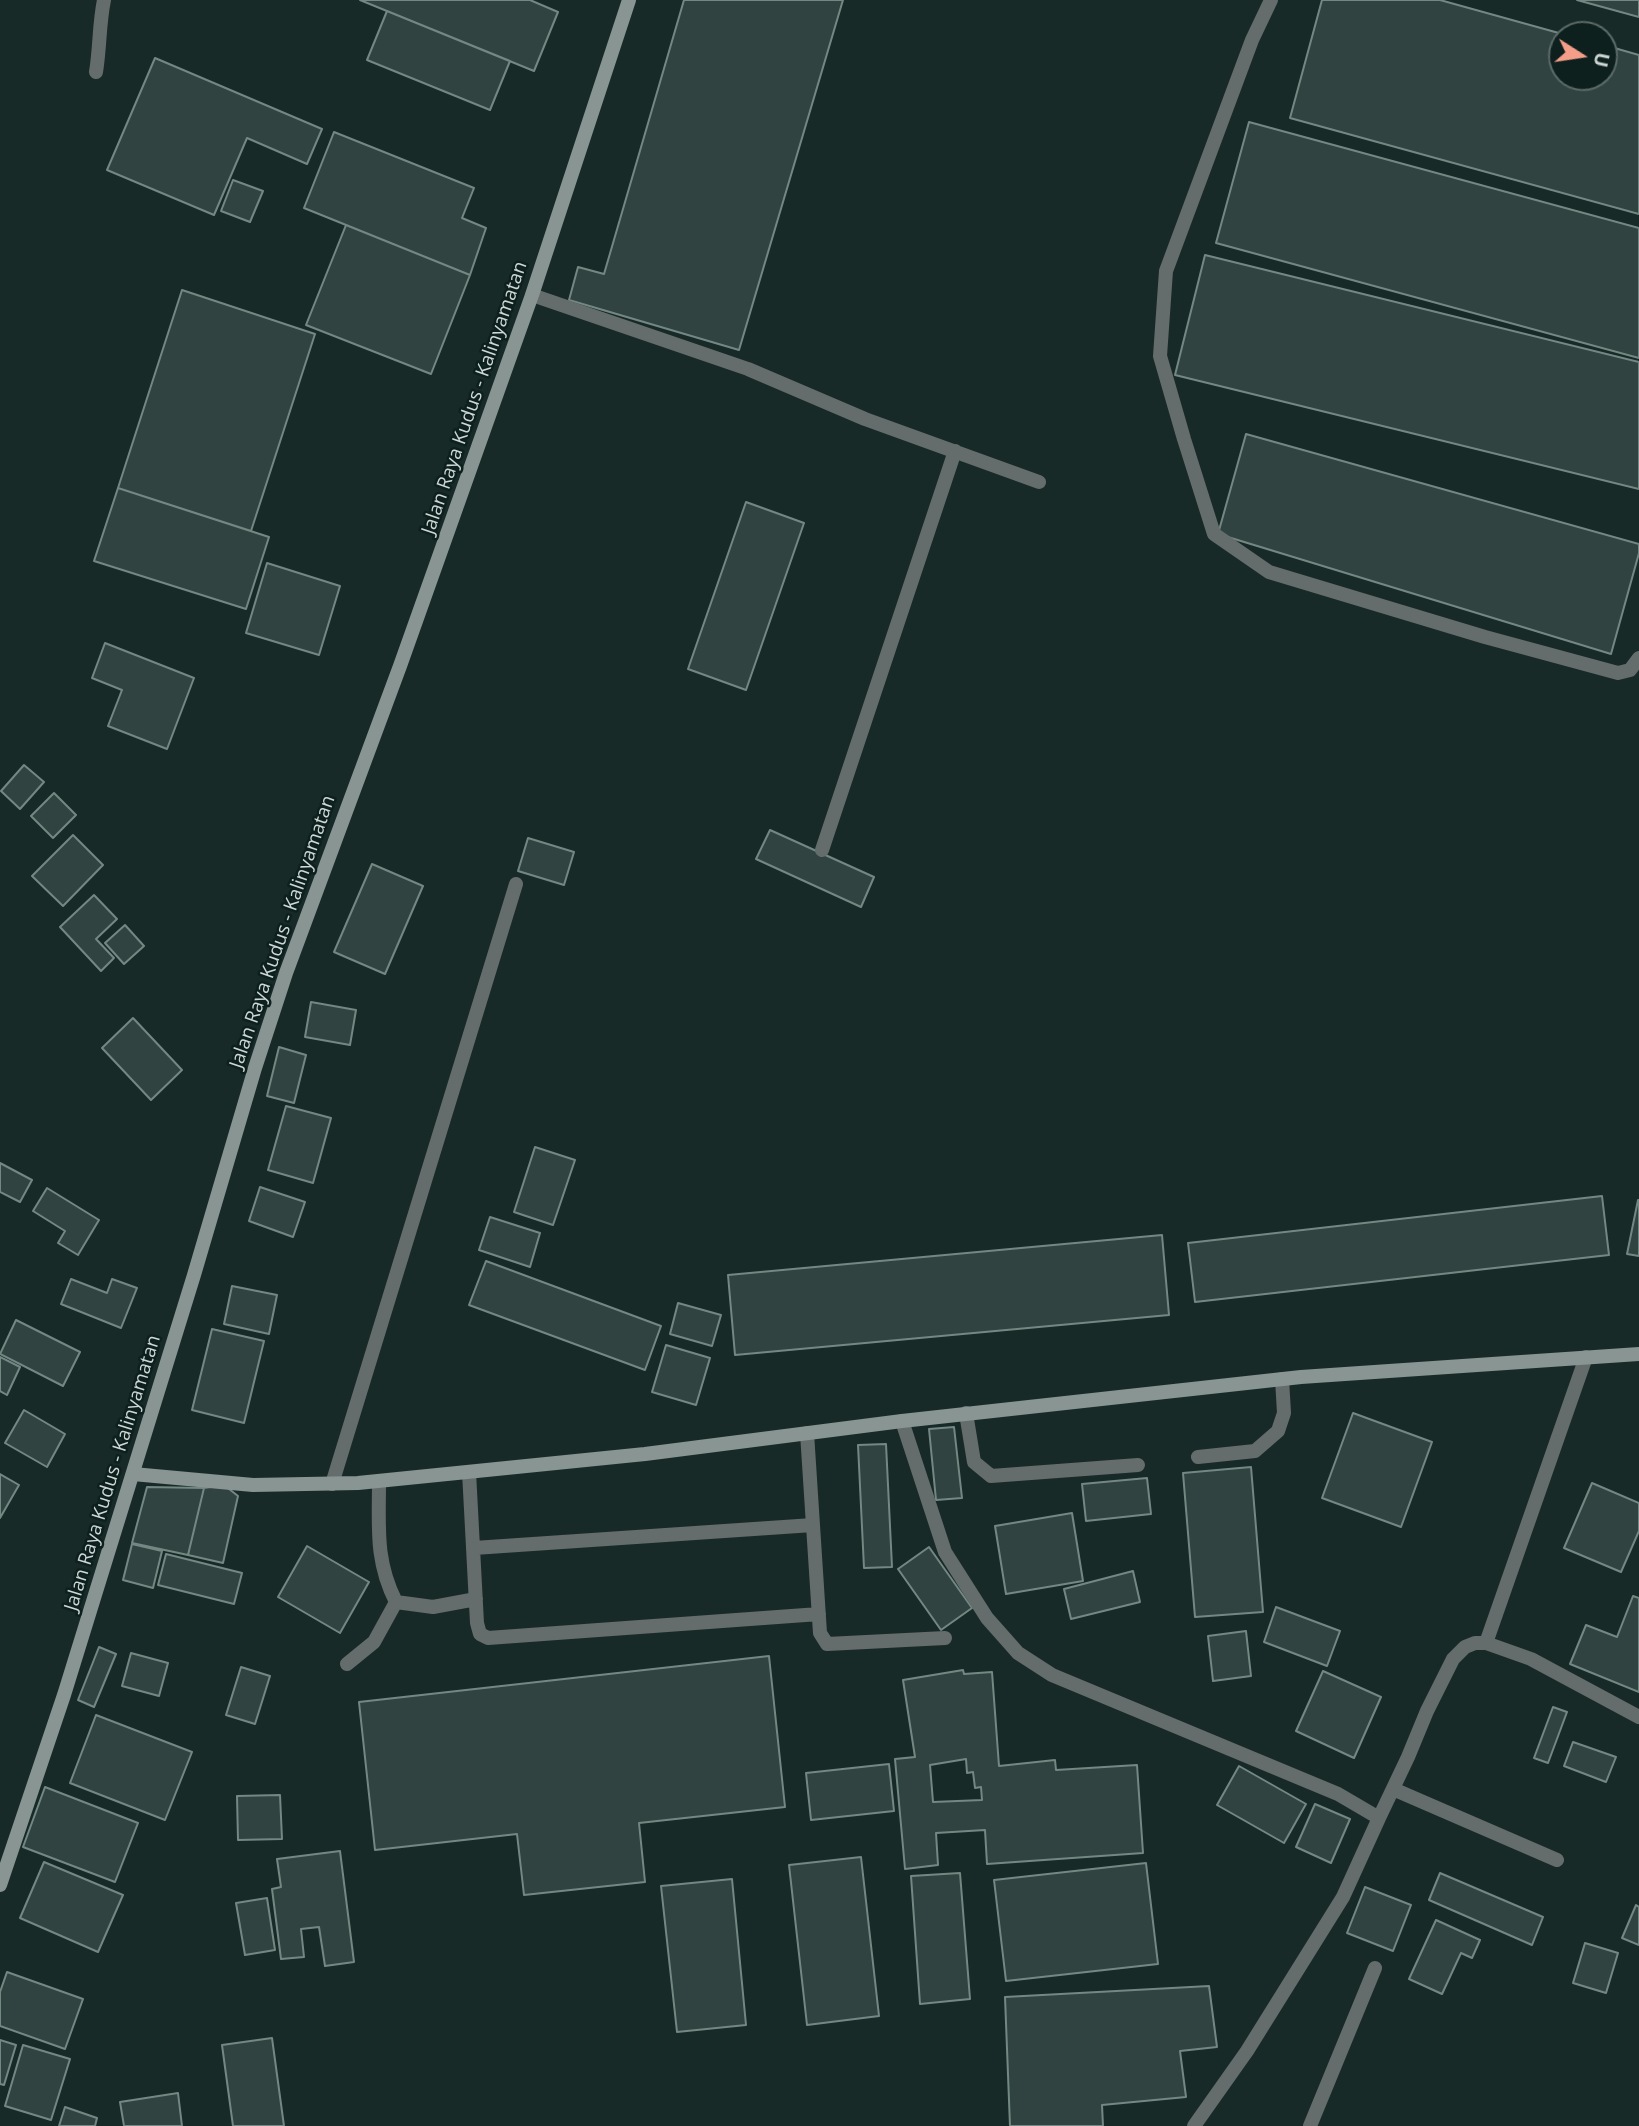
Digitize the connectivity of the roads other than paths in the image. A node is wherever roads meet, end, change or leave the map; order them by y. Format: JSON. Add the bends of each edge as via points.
{"nodes":[{"id":1,"x":104,"y":0,"type":"edge"},
{"id":2,"x":629,"y":0,"type":"edge"},
{"id":3,"x":1271,"y":0,"type":"edge"},
{"id":4,"x":96,"y":72,"type":"dead end"},
{"id":5,"x":532,"y":295,"type":"junction"},
{"id":6,"x":955,"y":451,"type":"junction"},
{"id":7,"x":1040,"y":482,"type":"dead end"},
{"id":8,"x":1639,"y":658,"type":"edge"},
{"id":9,"x":822,"y":850,"type":"dead end"},
{"id":10,"x":516,"y":884,"type":"dead end"},
{"id":11,"x":1639,"y":1354,"type":"edge"},
{"id":12,"x":1586,"y":1357,"type":"junction"},
{"id":13,"x":1282,"y":1380,"type":"junction"},
{"id":14,"x":966,"y":1413,"type":"junction"},
{"id":15,"x":902,"y":1421,"type":"junction"},
{"id":16,"x":807,"y":1433,"type":"junction"},
{"id":17,"x":1198,"y":1457,"type":"dead end"},
{"id":18,"x":1138,"y":1465,"type":"dead end"},
{"id":19,"x":469,"y":1472,"type":"junction"},
{"id":20,"x":133,"y":1474,"type":"junction"},
{"id":21,"x":379,"y":1482,"type":"junction"},
{"id":22,"x":332,"y":1484,"type":"junction"},
{"id":23,"x":813,"y":1525,"type":"junction"},
{"id":24,"x":474,"y":1548,"type":"junction"},
{"id":25,"x":476,"y":1599,"type":"junction"},
{"id":26,"x":396,"y":1602,"type":"junction"},
{"id":27,"x":819,"y":1614,"type":"junction"},
{"id":28,"x":945,"y":1638,"type":"dead end"},
{"id":29,"x":1486,"y":1643,"type":"junction"},
{"id":30,"x":347,"y":1664,"type":"dead end"},
{"id":31,"x":1639,"y":1717,"type":"edge"},
{"id":32,"x":1393,"y":1789,"type":"junction"},
{"id":33,"x":1379,"y":1818,"type":"junction"},
{"id":34,"x":1557,"y":1860,"type":"dead end"},
{"id":35,"x":0,"y":1885,"type":"edge"},
{"id":36,"x":1375,"y":1968,"type":"dead end"},
{"id":37,"x":1312,"y":2125,"type":"edge"},
{"id":38,"x":1194,"y":2126,"type":"edge"}],
"edges":[{"from":1,"to":4,"type":"street"},
{"from":2,"to":5,"type":"main road","name":"Jalan Raya Kudus - Kalinyamatan"},
{"from":3,"to":8,"type":"street","via":[[1166,271],[1160,356],[1214,534],[1269,572],[1485,637],[1618,673],[1630,670]]},
{"from":5,"to":6,"type":"street","via":[[748,369]]},
{"from":5,"to":20,"type":"main road","name":"Jalan Raya Kudus - Kalinyamatan","via":[[286,973]]},
{"from":6,"to":7,"type":"street"},
{"from":6,"to":9,"type":"street"},
{"from":10,"to":22,"type":"street"},
{"from":11,"to":12,"type":"main road"},
{"from":12,"to":13,"type":"main road"},
{"from":12,"to":29,"type":"street"},
{"from":13,"to":14,"type":"main road"},
{"from":13,"to":17,"type":"street","via":[[1284,1413],[1278,1431],[1255,1451]]},
{"from":14,"to":15,"type":"main road"},
{"from":14,"to":18,"type":"street","via":[[974,1462],[991,1476]]},
{"from":15,"to":16,"type":"main road"},
{"from":15,"to":33,"type":"street","via":[[945,1552],[987,1618],[1018,1653],[1052,1675],[1338,1794]]},
{"from":16,"to":19,"type":"main road"},
{"from":16,"to":23,"type":"street"},
{"from":19,"to":21,"type":"main road"},
{"from":19,"to":24,"type":"street"},
{"from":20,"to":22,"type":"main road","via":[[253,1485]]},
{"from":20,"to":35,"type":"main road","name":"Jalan Raya Kudus - Kalinyamatan"},
{"from":21,"to":22,"type":"main road"},
{"from":21,"to":26,"type":"street","via":[[379,1549],[386,1583]]},
{"from":23,"to":24,"type":"street"},
{"from":23,"to":27,"type":"street"},
{"from":24,"to":25,"type":"street"},
{"from":25,"to":26,"type":"street","via":[[433,1607]]},
{"from":25,"to":27,"type":"street","via":[[480,1634],[488,1638]]},
{"from":26,"to":30,"type":"street","via":[[374,1642]]},
{"from":27,"to":28,"type":"street","via":[[820,1633],[827,1644]]},
{"from":29,"to":31,"type":"street","via":[[1531,1658]]},
{"from":29,"to":32,"type":"street","via":[[1465,1647],[1453,1659]]},
{"from":32,"to":33,"type":"street"},
{"from":32,"to":34,"type":"street"},
{"from":33,"to":38,"type":"street","via":[[1343,1897],[1247,2051]]},
{"from":36,"to":37,"type":"street"}]}
